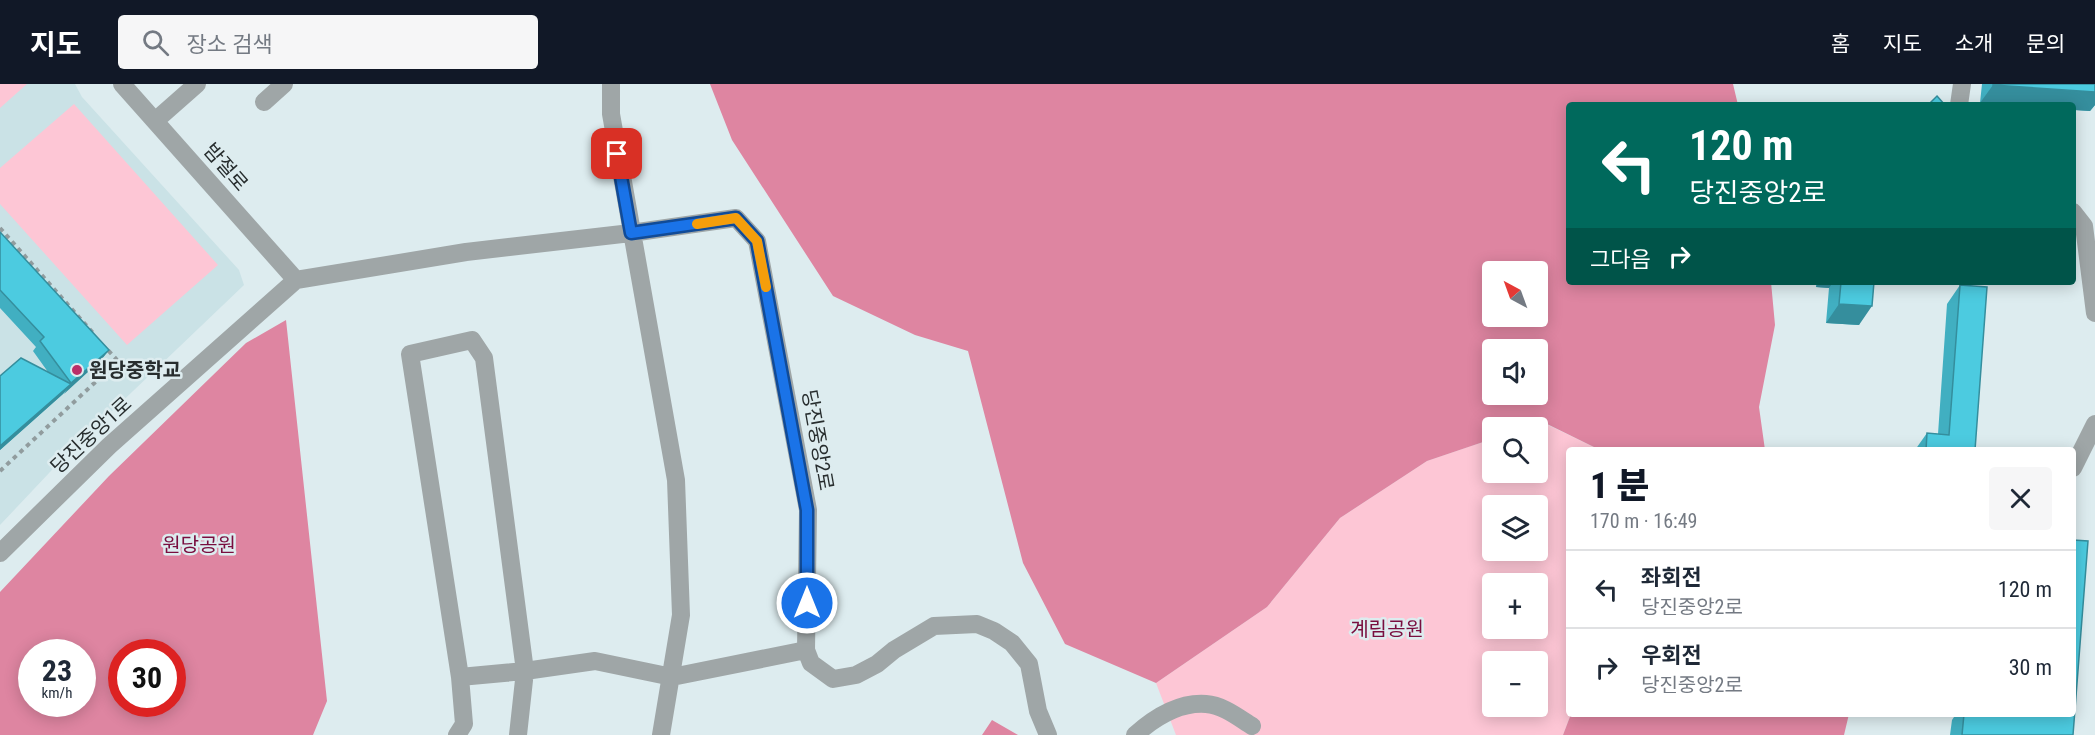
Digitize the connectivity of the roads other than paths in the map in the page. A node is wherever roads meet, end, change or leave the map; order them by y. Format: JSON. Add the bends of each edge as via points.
{"nodes":[{"id":1,"x":122,"y":84,"type":"edge"},
{"id":2,"x":198,"y":84,"type":"edge"},
{"id":3,"x":284,"y":84,"type":"edge"},
{"id":4,"x":611,"y":84,"type":"edge"},
{"id":5,"x":1962,"y":84,"type":"edge"},
{"id":6,"x":264,"y":102,"type":"dead end"},
{"id":7,"x":1959,"y":102,"type":"edge"},
{"id":8,"x":155,"y":121,"type":"junction"},
{"id":9,"x":2076,"y":216,"type":"edge"},
{"id":10,"x":631,"y":233,"type":"junction"},
{"id":11,"x":296,"y":280,"type":"junction"},
{"id":12,"x":2095,"y":313,"type":"edge"},
{"id":13,"x":2095,"y":423,"type":"edge"},
{"id":14,"x":2076,"y":462,"type":"edge"},
{"id":15,"x":0,"y":553,"type":"edge"},
{"id":16,"x":806,"y":650,"type":"junction"},
{"id":17,"x":525,"y":671,"type":"junction"},
{"id":18,"x":672,"y":676,"type":"junction"},
{"id":19,"x":460,"y":677,"type":"junction"},
{"id":20,"x":1252,"y":726,"type":"dead end"},
{"id":21,"x":457,"y":735,"type":"edge"},
{"id":22,"x":518,"y":735,"type":"edge"},
{"id":23,"x":661,"y":735,"type":"edge"},
{"id":24,"x":1048,"y":735,"type":"edge"},
{"id":25,"x":1136,"y":735,"type":"edge"}],
"edges":[{"from":1,"to":8,"type":"street","name":"밤절로"},
{"from":2,"to":8,"type":"street"},
{"from":3,"to":6,"type":"street"},
{"from":4,"to":10,"type":"street","via":[[610,114]]},
{"from":5,"to":7,"type":"street"},
{"from":8,"to":11,"type":"street","name":"밤절로"},
{"from":9,"to":12,"type":"street","via":[[2084,226]]},
{"from":10,"to":11,"type":"street","via":[[466,252]]},
{"from":10,"to":16,"type":"street","name":"당진중앙2로","via":[[736,218],[757,241],[807,510]]},
{"from":10,"to":18,"type":"street","via":[[676,480],[681,615]]},
{"from":11,"to":15,"type":"street","name":"당진중앙1로","via":[[109,446]]},
{"from":13,"to":14,"type":"street"},
{"from":16,"to":18,"type":"street"},
{"from":16,"to":24,"type":"street","via":[[812,663],[833,679],[856,675],[877,664],[934,626],[977,624],[1012,644],[1029,664],[1038,711]]},
{"from":17,"to":18,"type":"street","via":[[595,661]]},
{"from":17,"to":19,"type":"street"},
{"from":17,"to":19,"type":"street","via":[[484,358],[472,340],[410,354]]},
{"from":17,"to":22,"type":"street"},
{"from":18,"to":23,"type":"street"},
{"from":19,"to":21,"type":"street","via":[[464,724]]},
{"from":20,"to":25,"type":"street","via":[[1207,704],[1165,713]]}]}
